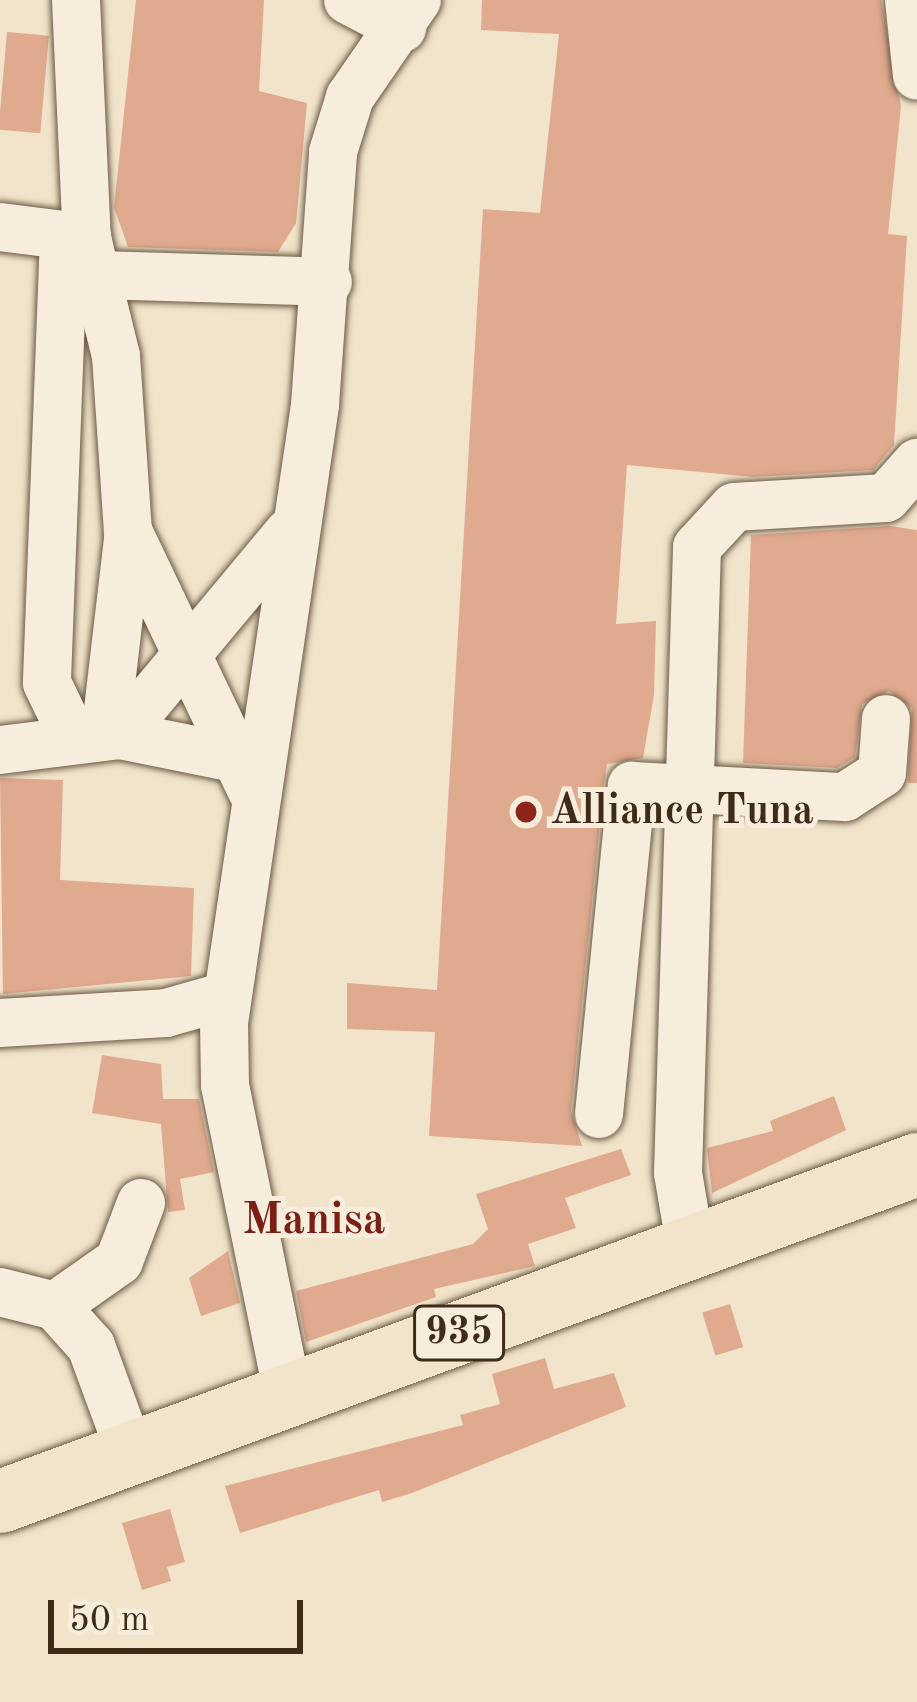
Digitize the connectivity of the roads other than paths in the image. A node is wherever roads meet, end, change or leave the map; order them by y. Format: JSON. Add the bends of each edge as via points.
{"nodes":[{"id":1,"x":76,"y":0,"type":"edge"},
{"id":2,"x":348,"y":0,"type":"edge"},
{"id":3,"x":910,"y":0,"type":"edge"},
{"id":4,"x":409,"y":14,"type":"edge"},
{"id":5,"x":917,"y":76,"type":"edge"},
{"id":6,"x":0,"y":227,"type":"edge"},
{"id":7,"x":83,"y":250,"type":"junction"},
{"id":8,"x":328,"y":282,"type":"junction"},
{"id":9,"x":917,"y":463,"type":"edge"},
{"id":10,"x":128,"y":531,"type":"junction"},
{"id":11,"x":290,"y":532,"type":"junction"},
{"id":12,"x":184,"y":661,"type":"junction"},
{"id":13,"x":47,"y":683,"type":"junction"},
{"id":14,"x":886,"y":719,"type":"dead end"},
{"id":15,"x":100,"y":736,"type":"junction"},
{"id":16,"x":3,"y":750,"type":"edge"},
{"id":17,"x":243,"y":775,"type":"junction"},
{"id":18,"x":694,"y":788,"type":"junction"},
{"id":19,"x":226,"y":996,"type":"junction"},
{"id":20,"x":0,"y":1023,"type":"edge"},
{"id":21,"x":599,"y":1114,"type":"dead end"},
{"id":22,"x":917,"y":1164,"type":"edge"},
{"id":23,"x":142,"y":1203,"type":"dead end"},
{"id":24,"x":691,"y":1250,"type":"junction"},
{"id":25,"x":0,"y":1292,"type":"edge"},
{"id":26,"x":55,"y":1306,"type":"junction"},
{"id":27,"x":288,"y":1395,"type":"junction"},
{"id":28,"x":130,"y":1451,"type":"junction"},
{"id":29,"x":0,"y":1501,"type":"edge"}],
"edges":[{"from":1,"to":7,"type":"street"},
{"from":2,"to":4,"type":"street"},
{"from":3,"to":5,"type":"street"},
{"from":4,"to":8,"type":"street","via":[[339,121]]},
{"from":6,"to":7,"type":"street"},
{"from":7,"to":8,"type":"street"},
{"from":7,"to":10,"type":"street","via":[[116,356]]},
{"from":7,"to":13,"type":"street"},
{"from":8,"to":11,"type":"street"},
{"from":9,"to":18,"type":"street","via":[[886,498],[760,498],[705,531],[692,568]]},
{"from":10,"to":12,"type":"street"},
{"from":10,"to":15,"type":"street"},
{"from":11,"to":12,"type":"street"},
{"from":11,"to":17,"type":"street"},
{"from":12,"to":15,"type":"street"},
{"from":12,"to":17,"type":"street"},
{"from":13,"to":15,"type":"street"},
{"from":13,"to":16,"type":"street"},
{"from":14,"to":18,"type":"street","via":[[882,773],[861,792]]},
{"from":15,"to":16,"type":"street"},
{"from":15,"to":17,"type":"street"},
{"from":17,"to":19,"type":"street"},
{"from":18,"to":21,"type":"street","via":[[643,780],[629,791]]},
{"from":18,"to":24,"type":"street","via":[[678,1173]]},
{"from":19,"to":20,"type":"street","via":[[166,1013]]},
{"from":19,"to":27,"type":"street","via":[[225,1085]]},
{"from":22,"to":24,"type":"main road","number":"935"},
{"from":23,"to":26,"type":"street","via":[[119,1261]]},
{"from":24,"to":27,"type":"main road","number":"935"},
{"from":25,"to":26,"type":"street"},
{"from":26,"to":28,"type":"street","via":[[91,1346]]},
{"from":27,"to":28,"type":"main road","number":"935"},
{"from":28,"to":29,"type":"main road","number":"935"}]}
